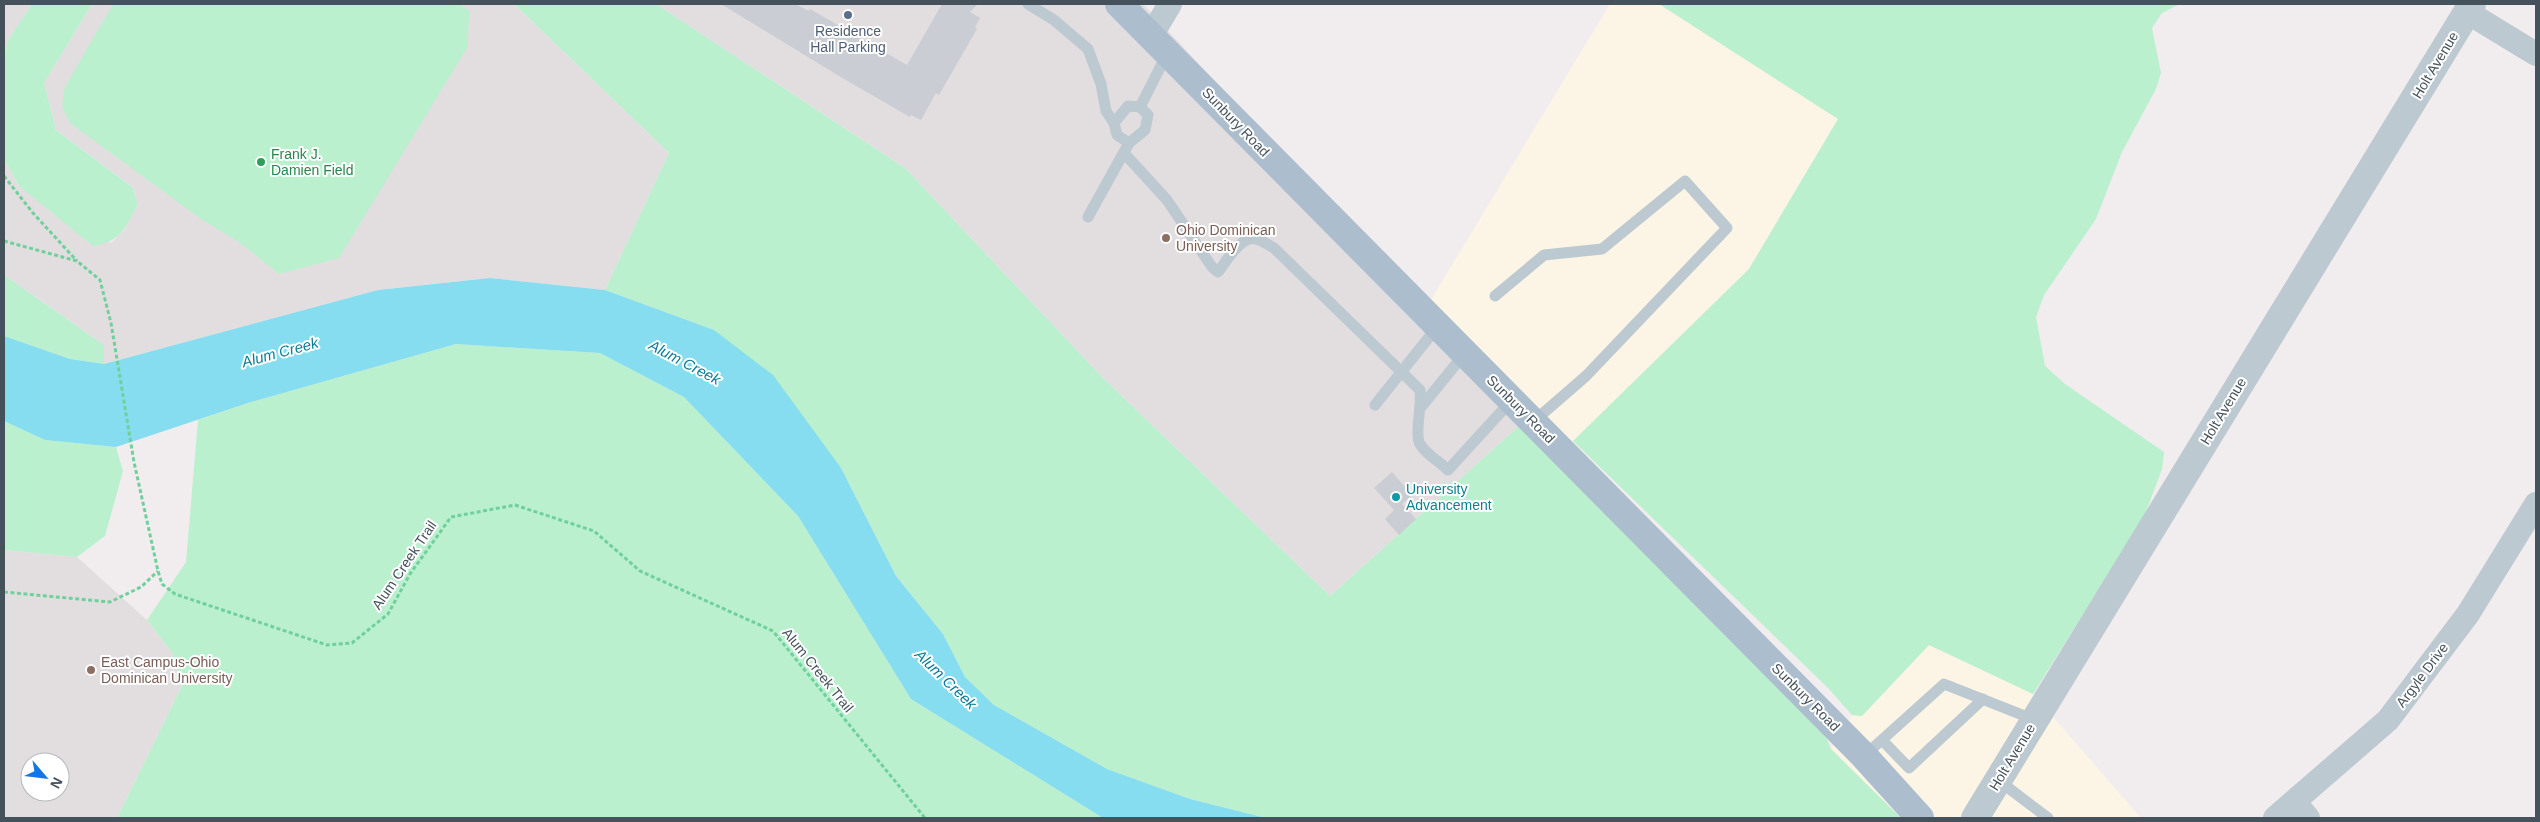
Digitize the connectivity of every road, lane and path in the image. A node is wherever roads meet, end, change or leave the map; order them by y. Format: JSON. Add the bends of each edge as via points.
{"nodes":[{"id":1,"x":1028,"y":4,"type":"edge"},
{"id":2,"x":1118,"y":4,"type":"edge"},
{"id":3,"x":1170,"y":4,"type":"edge"},
{"id":4,"x":2470,"y":8,"type":"edge"},
{"id":5,"x":1159,"y":44,"type":"junction"},
{"id":6,"x":2536,"y":54,"type":"edge"},
{"id":7,"x":1140,"y":107,"type":"junction"},
{"id":8,"x":1114,"y":123,"type":"junction"},
{"id":9,"x":1126,"y":148,"type":"junction"},
{"id":10,"x":4,"y":176,"type":"edge"},
{"id":11,"x":1088,"y":217,"type":"dead end"},
{"id":12,"x":4,"y":241,"type":"edge"},
{"id":13,"x":78,"y":261,"type":"junction"},
{"id":14,"x":1495,"y":296,"type":"dead end"},
{"id":15,"x":1438,"y":326,"type":"junction"},
{"id":16,"x":1465,"y":353,"type":"junction"},
{"id":17,"x":1401,"y":372,"type":"junction"},
{"id":18,"x":1512,"y":400,"type":"junction"},
{"id":19,"x":1375,"y":405,"type":"dead end"},
{"id":20,"x":1422,"y":406,"type":"junction"},
{"id":21,"x":1533,"y":422,"type":"junction"},
{"id":22,"x":2536,"y":504,"type":"edge"},
{"id":23,"x":158,"y":572,"type":"junction"},
{"id":24,"x":4,"y":592,"type":"edge"},
{"id":25,"x":1983,"y":699,"type":"junction"},
{"id":26,"x":2035,"y":720,"type":"junction"},
{"id":27,"x":1873,"y":748,"type":"junction"},
{"id":28,"x":1998,"y":780,"type":"junction"},
{"id":29,"x":2301,"y":810,"type":"edge"},
{"id":30,"x":925,"y":818,"type":"edge"},
{"id":31,"x":1920,"y":818,"type":"edge"},
{"id":32,"x":1975,"y":818,"type":"edge"},
{"id":33,"x":2048,"y":818,"type":"edge"},
{"id":34,"x":2275,"y":818,"type":"edge"}],
"edges":[{"from":1,"to":8,"type":"lane","via":[[1054,20],[1088,49],[1101,84],[1106,111]]},
{"from":2,"to":5,"type":"main road","name":"Sunbury Road"},
{"from":3,"to":5,"type":"street"},
{"from":4,"to":6,"type":"street"},
{"from":4,"to":26,"type":"street","name":"Holt Avenue"},
{"from":5,"to":7,"type":"lane"},
{"from":5,"to":15,"type":"main road","name":"Sunbury Road"},
{"from":7,"to":8,"type":"lane","via":[[1128,106]]},
{"from":7,"to":9,"type":"lane","via":[[1148,115],[1145,130]]},
{"from":8,"to":9,"type":"lane"},
{"from":9,"to":11,"type":"lane"},
{"from":9,"to":17,"type":"lane","via":[[1218,272],[1250,238],[1274,248]]},
{"from":10,"to":13,"type":"path"},
{"from":12,"to":13,"type":"path"},
{"from":13,"to":23,"type":"path","name":"Alum Creek Trail","via":[[100,280]]},
{"from":14,"to":21,"type":"lane","via":[[1544,255],[1602,249],[1685,180],[1727,228],[1586,376]]},
{"from":15,"to":16,"type":"main road","name":"Sunbury Road"},
{"from":15,"to":17,"type":"lane"},
{"from":16,"to":18,"type":"main road","name":"Sunbury Road"},
{"from":16,"to":20,"type":"lane"},
{"from":17,"to":19,"type":"lane"},
{"from":17,"to":20,"type":"lane","via":[[1420,390]]},
{"from":18,"to":20,"type":"lane","via":[[1448,470],[1419,443]]},
{"from":18,"to":21,"type":"main road","name":"Sunbury Road"},
{"from":21,"to":27,"type":"main road","name":"Sunbury Road"},
{"from":22,"to":29,"type":"street","name":"Argyle Drive","via":[[2468,614],[2388,720]]},
{"from":23,"to":24,"type":"path","via":[[141,587],[110,602]]},
{"from":23,"to":30,"type":"path","name":"Alum Creek Trail","via":[[162,584],[175,594],[327,645],[352,643],[388,614],[410,574],[451,517],[515,505],[594,531],[640,571],[773,631]]},
{"from":25,"to":26,"type":"lane"},
{"from":25,"to":27,"type":"lane","via":[[1944,684]]},
{"from":25,"to":27,"type":"lane","via":[[1910,768]]},
{"from":26,"to":28,"type":"street","name":"Holt Avenue"},
{"from":27,"to":31,"type":"main road","name":"Sunbury Road"},
{"from":28,"to":32,"type":"street","name":"Holt Avenue"},
{"from":28,"to":33,"type":"lane"},
{"from":29,"to":34,"type":"street","name":"Argyle Drive"}]}
